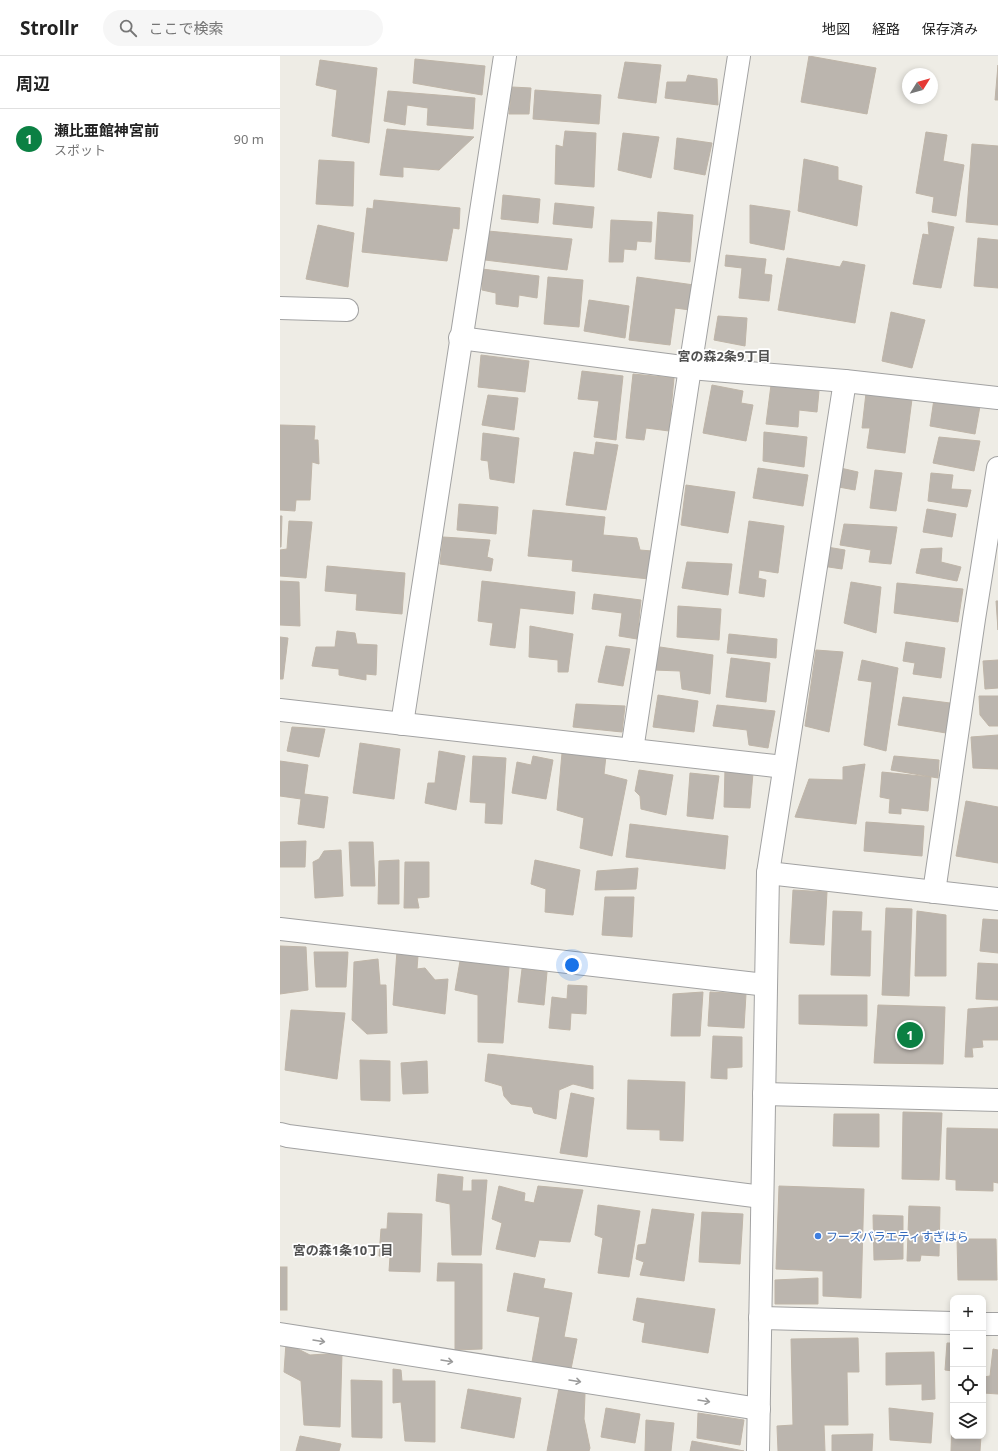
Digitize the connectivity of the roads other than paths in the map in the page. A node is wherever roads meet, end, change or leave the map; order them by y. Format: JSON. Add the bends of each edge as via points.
{"nodes":[{"id":1,"x":505,"y":56,"type":"edge"},
{"id":2,"x":739,"y":56,"type":"edge"},
{"id":3,"x":280,"y":308,"type":"edge"},
{"id":4,"x":347,"y":310,"type":"dead end"},
{"id":5,"x":460,"y":338,"type":"junction"},
{"id":6,"x":690,"y":368,"type":"junction"},
{"id":7,"x":845,"y":381,"type":"junction"},
{"id":8,"x":998,"y":398,"type":"edge"},
{"id":9,"x":998,"y":468,"type":"edge"},
{"id":10,"x":280,"y":710,"type":"edge"},
{"id":11,"x":402,"y":724,"type":"junction"},
{"id":12,"x":632,"y":750,"type":"junction"},
{"id":13,"x":784,"y":767,"type":"junction"},
{"id":14,"x":768,"y":873,"type":"junction"},
{"id":15,"x":934,"y":892,"type":"junction"},
{"id":16,"x":998,"y":899,"type":"edge"},
{"id":17,"x":280,"y":929,"type":"edge"},
{"id":18,"x":766,"y":985,"type":"junction"},
{"id":19,"x":764,"y":1094,"type":"junction"},
{"id":20,"x":998,"y":1100,"type":"edge"},
{"id":21,"x":280,"y":1134,"type":"edge"},
{"id":22,"x":762,"y":1197,"type":"junction"},
{"id":23,"x":760,"y":1318,"type":"junction"},
{"id":24,"x":950,"y":1323,"type":"edge"},
{"id":25,"x":986,"y":1324,"type":"edge"},
{"id":26,"x":998,"y":1324,"type":"edge"},
{"id":27,"x":280,"y":1334,"type":"edge"},
{"id":28,"x":759,"y":1409,"type":"junction"},
{"id":29,"x":758,"y":1451,"type":"edge"}],
"edges":[{"from":1,"to":5,"type":"street"},
{"from":2,"to":6,"type":"street"},
{"from":3,"to":4,"type":"street"},
{"from":5,"to":6,"type":"street"},
{"from":5,"to":11,"type":"street"},
{"from":6,"to":7,"type":"street"},
{"from":6,"to":12,"type":"street"},
{"from":7,"to":8,"type":"street"},
{"from":7,"to":13,"type":"street"},
{"from":9,"to":15,"type":"street"},
{"from":10,"to":11,"type":"street"},
{"from":11,"to":12,"type":"street"},
{"from":12,"to":13,"type":"street"},
{"from":13,"to":14,"type":"street"},
{"from":14,"to":15,"type":"street"},
{"from":14,"to":18,"type":"street"},
{"from":15,"to":16,"type":"street"},
{"from":17,"to":18,"type":"street"},
{"from":18,"to":19,"type":"street"},
{"from":19,"to":20,"type":"street"},
{"from":19,"to":22,"type":"street"},
{"from":21,"to":22,"type":"street"},
{"from":22,"to":23,"type":"street"},
{"from":23,"to":24,"type":"street"},
{"from":23,"to":28,"type":"street"},
{"from":25,"to":26,"type":"street"},
{"from":27,"to":28,"type":"street","one_way":true},
{"from":28,"to":29,"type":"street"}]}
